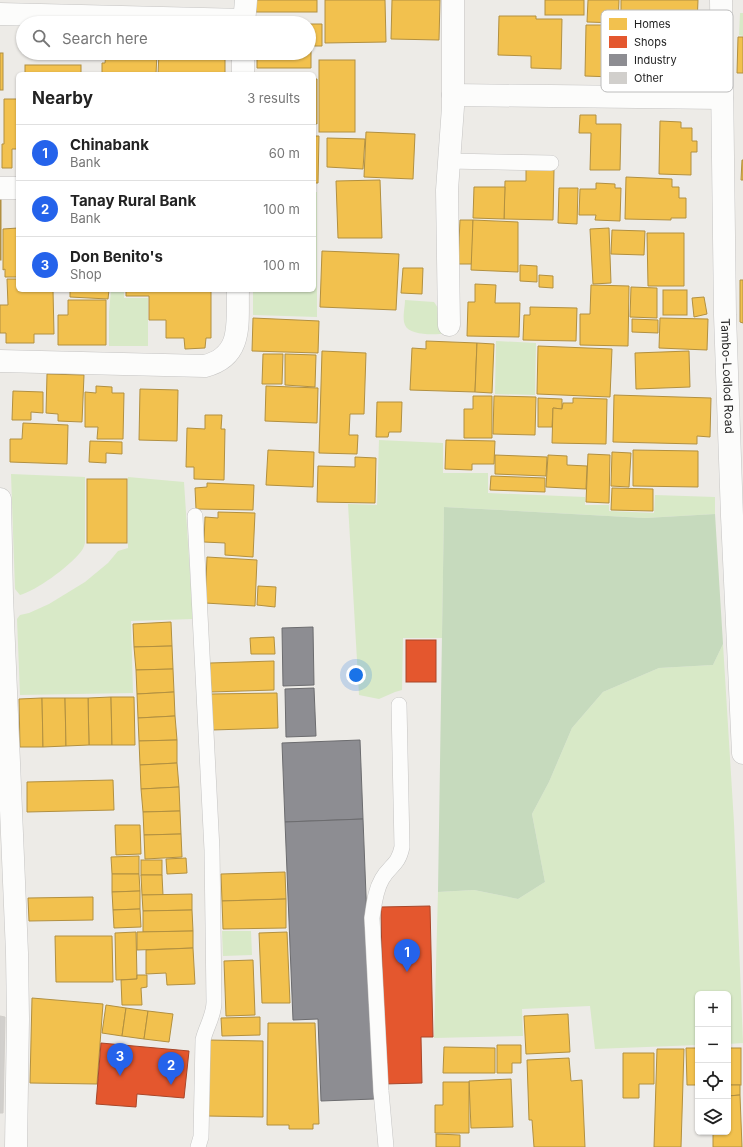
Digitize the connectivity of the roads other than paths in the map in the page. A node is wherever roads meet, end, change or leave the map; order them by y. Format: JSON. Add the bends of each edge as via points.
{"nodes":[{"id":1,"x":453,"y":0,"type":"edge"},
{"id":2,"x":721,"y":0,"type":"edge"},
{"id":3,"x":721,"y":10,"type":"edge"},
{"id":4,"x":0,"y":14,"type":"edge"},
{"id":5,"x":245,"y":14,"type":"edge"},
{"id":6,"x":243,"y":60,"type":"edge"},
{"id":7,"x":242,"y":72,"type":"edge"},
{"id":8,"x":722,"y":92,"type":"edge"},
{"id":9,"x":453,"y":95,"type":"junction"},
{"id":10,"x":722,"y":98,"type":"junction"},
{"id":11,"x":448,"y":161,"type":"junction"},
{"id":12,"x":551,"y":163,"type":"dead end"},
{"id":13,"x":0,"y":188,"type":"edge"},
{"id":14,"x":16,"y":188,"type":"edge"},
{"id":15,"x":238,"y":292,"type":"edge"},
{"id":16,"x":449,"y":325,"type":"dead end"},
{"id":17,"x":0,"y":360,"type":"edge"},
{"id":18,"x":0,"y":499,"type":"edge"},
{"id":19,"x":195,"y":516,"type":"dead end"},
{"id":20,"x":738,"y":517,"type":"edge"},
{"id":21,"x":399,"y":705,"type":"dead end"},
{"id":22,"x":743,"y":753,"type":"edge"},
{"id":23,"x":16,"y":1147,"type":"edge"},
{"id":24,"x":198,"y":1147,"type":"edge"},
{"id":25,"x":386,"y":1147,"type":"edge"}],
"edges":[{"from":1,"to":9,"type":"street"},
{"from":2,"to":3,"type":"street","name":"Tambo-Lodlod Road"},
{"from":4,"to":5,"type":"street"},
{"from":6,"to":7,"type":"street"},
{"from":8,"to":10,"type":"street","name":"Tambo-Lodlod Road"},
{"from":9,"to":10,"type":"street"},
{"from":9,"to":11,"type":"street"},
{"from":10,"to":20,"type":"street","name":"Tambo-Lodlod Road","via":[[725,307]]},
{"from":11,"to":12,"type":"lane"},
{"from":11,"to":16,"type":"street","via":[[446,206]]},
{"from":13,"to":14,"type":"street"},
{"from":15,"to":17,"type":"street","via":[[237,331],[234,343],[227,355],[216,363],[205,366]]},
{"from":18,"to":23,"type":"street","via":[[17,960]]},
{"from":19,"to":24,"type":"lane","via":[[212,850],[214,1002],[212,1018],[203,1040],[201,1137]]},
{"from":20,"to":22,"type":"street","name":"Tambo-Lodlod Road"},
{"from":21,"to":25,"type":"lane","via":[[402,847],[400,857],[377,890],[372,918]]}]}
